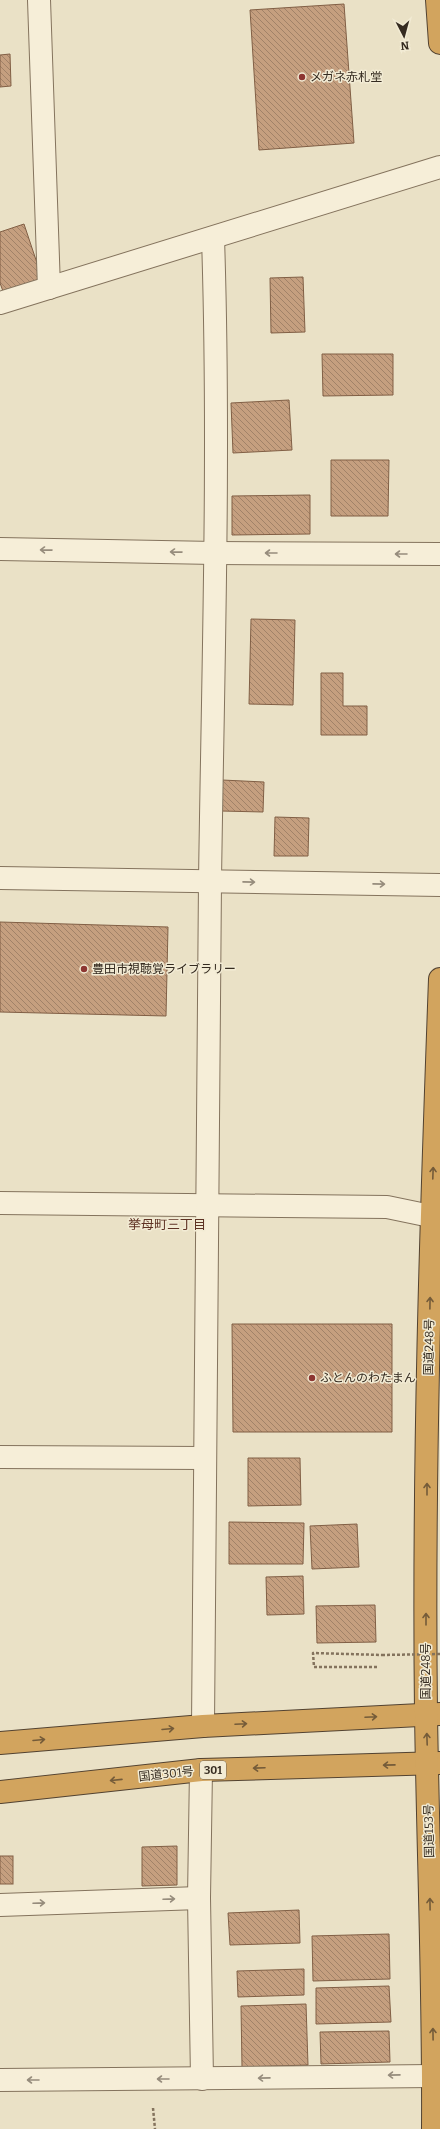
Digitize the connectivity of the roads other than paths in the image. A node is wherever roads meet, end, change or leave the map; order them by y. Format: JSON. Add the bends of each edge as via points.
{"nodes":[{"id":1,"x":39,"y":0,"type":"edge"},
{"id":2,"x":437,"y":0,"type":"edge"},
{"id":3,"x":440,"y":43,"type":"edge"},
{"id":4,"x":440,"y":167,"type":"edge"},
{"id":5,"x":213,"y":238,"type":"junction"},
{"id":6,"x":49,"y":288,"type":"junction"},
{"id":7,"x":0,"y":303,"type":"edge"},
{"id":8,"x":0,"y":549,"type":"edge"},
{"id":9,"x":215,"y":553,"type":"junction"},
{"id":10,"x":440,"y":554,"type":"edge"},
{"id":11,"x":0,"y":878,"type":"edge"},
{"id":12,"x":210,"y":881,"type":"junction"},
{"id":13,"x":440,"y":885,"type":"edge"},
{"id":14,"x":440,"y":979,"type":"edge"},
{"id":15,"x":0,"y":1203,"type":"edge"},
{"id":16,"x":206,"y":1206,"type":"junction"},
{"id":17,"x":435,"y":1217,"type":"edge"},
{"id":18,"x":0,"y":1457,"type":"edge"},
{"id":19,"x":204,"y":1458,"type":"junction"},
{"id":20,"x":433,"y":1714,"type":"edge"},
{"id":21,"x":203,"y":1726,"type":"junction"},
{"id":22,"x":0,"y":1743,"type":"edge"},
{"id":23,"x":434,"y":1763,"type":"edge"},
{"id":24,"x":201,"y":1770,"type":"junction"},
{"id":25,"x":0,"y":1792,"type":"edge"},
{"id":26,"x":199,"y":1898,"type":"junction"},
{"id":27,"x":0,"y":1905,"type":"edge"},
{"id":28,"x":433,"y":2076,"type":"junction"},
{"id":29,"x":202,"y":2079,"type":"junction"},
{"id":30,"x":0,"y":2080,"type":"edge"},
{"id":31,"x":433,"y":2129,"type":"edge"}],
"edges":[{"from":1,"to":6,"type":"street"},
{"from":2,"to":3,"type":"highway"},
{"from":4,"to":5,"type":"street"},
{"from":5,"to":6,"type":"street"},
{"from":5,"to":9,"type":"street","via":[[216,298]]},
{"from":6,"to":7,"type":"street"},
{"from":9,"to":8,"type":"street","one_way":true},
{"from":10,"to":9,"type":"street","one_way":true},
{"from":9,"to":12,"type":"street"},
{"from":11,"to":12,"type":"street"},
{"from":12,"to":13,"type":"street","one_way":true},
{"from":12,"to":16,"type":"street"},
{"from":17,"to":14,"type":"highway","name":"国道248号","one_way":true},
{"from":15,"to":16,"type":"street"},
{"from":16,"to":17,"type":"street","via":[[387,1207]]},
{"from":16,"to":19,"type":"street"},
{"from":20,"to":17,"type":"highway","name":"国道248号","one_way":true},
{"from":18,"to":19,"type":"street"},
{"from":19,"to":21,"type":"street"},
{"from":21,"to":20,"type":"highway","one_way":true},
{"from":23,"to":20,"type":"highway","name":"国道153号","one_way":true},
{"from":22,"to":21,"type":"highway","one_way":true},
{"from":23,"to":24,"type":"highway","name":"国道301号","number":"301","one_way":true},
{"from":28,"to":23,"type":"highway","name":"国道153号","one_way":true},
{"from":24,"to":25,"type":"highway","name":"国道301号","number":"301","one_way":true},
{"from":24,"to":26,"type":"street"},
{"from":27,"to":26,"type":"street","one_way":true},
{"from":26,"to":29,"type":"street"},
{"from":28,"to":29,"type":"street","one_way":true},
{"from":28,"to":31,"type":"highway","name":"国道153号"},
{"from":29,"to":30,"type":"street","one_way":true}]}
